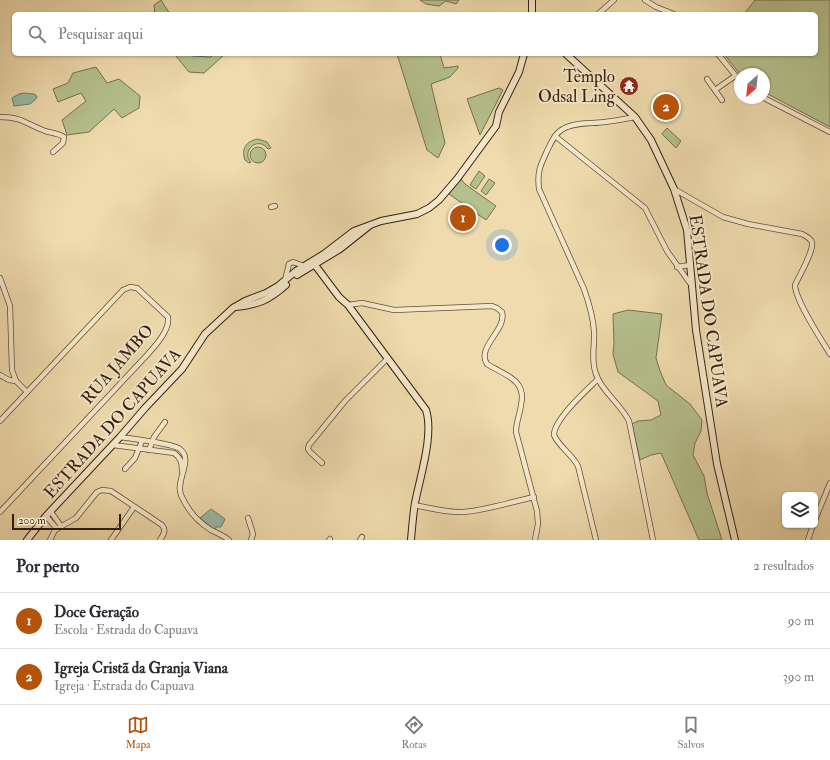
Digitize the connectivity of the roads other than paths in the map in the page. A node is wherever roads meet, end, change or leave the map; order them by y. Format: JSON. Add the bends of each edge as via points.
{"nodes":[{"id":1,"x":532,"y":0,"type":"edge"},
{"id":2,"x":614,"y":0,"type":"edge"},
{"id":3,"x":645,"y":0,"type":"edge"},
{"id":4,"x":532,"y":12,"type":"edge"},
{"id":5,"x":600,"y":12,"type":"edge"},
{"id":6,"x":669,"y":12,"type":"edge"},
{"id":7,"x":523,"y":56,"type":"edge"},
{"id":8,"x":568,"y":56,"type":"edge"},
{"id":9,"x":720,"y":56,"type":"edge"},
{"id":10,"x":734,"y":75,"type":"edge"},
{"id":11,"x":734,"y":77,"type":"edge"},
{"id":12,"x":707,"y":79,"type":"dead end"},
{"id":13,"x":715,"y":90,"type":"junction"},
{"id":14,"x":722,"y":100,"type":"dead end"},
{"id":15,"x":770,"y":101,"type":"edge"},
{"id":16,"x":0,"y":117,"type":"edge"},
{"id":17,"x":635,"y":117,"type":"junction"},
{"id":18,"x":830,"y":132,"type":"edge"},
{"id":19,"x":556,"y":136,"type":"junction"},
{"id":20,"x":53,"y":152,"type":"dead end"},
{"id":21,"x":674,"y":189,"type":"junction"},
{"id":22,"x":352,"y":236,"type":"junction"},
{"id":23,"x":316,"y":264,"type":"junction"},
{"id":24,"x":690,"y":265,"type":"junction"},
{"id":25,"x":304,"y":266,"type":"junction"},
{"id":26,"x":677,"y":267,"type":"junction"},
{"id":27,"x":0,"y":278,"type":"edge"},
{"id":28,"x":284,"y":282,"type":"junction"},
{"id":29,"x":692,"y":286,"type":"junction"},
{"id":30,"x":260,"y":296,"type":"junction"},
{"id":31,"x":262,"y":302,"type":"junction"},
{"id":32,"x":346,"y":302,"type":"junction"},
{"id":33,"x":233,"y":308,"type":"junction"},
{"id":34,"x":830,"y":354,"type":"edge"},
{"id":35,"x":388,"y":358,"type":"junction"},
{"id":36,"x":0,"y":375,"type":"edge"},
{"id":37,"x":598,"y":379,"type":"junction"},
{"id":38,"x":16,"y":381,"type":"junction"},
{"id":39,"x":27,"y":392,"type":"junction"},
{"id":40,"x":0,"y":422,"type":"edge"},
{"id":41,"x":165,"y":422,"type":"dead end"},
{"id":42,"x":120,"y":437,"type":"junction"},
{"id":43,"x":142,"y":441,"type":"junction"},
{"id":44,"x":151,"y":442,"type":"junction"},
{"id":45,"x":158,"y":443,"type":"junction"},
{"id":46,"x":113,"y":445,"type":"junction"},
{"id":47,"x":140,"y":448,"type":"junction"},
{"id":48,"x":150,"y":450,"type":"junction"},
{"id":49,"x":157,"y":450,"type":"junction"},
{"id":50,"x":322,"y":463,"type":"dead end"},
{"id":51,"x":125,"y":469,"type":"dead end"},
{"id":52,"x":182,"y":473,"type":"junction"},
{"id":53,"x":830,"y":483,"type":"edge"},
{"id":54,"x":534,"y":497,"type":"junction"},
{"id":55,"x":414,"y":505,"type":"junction"},
{"id":56,"x":134,"y":507,"type":"junction"},
{"id":57,"x":0,"y":512,"type":"edge"},
{"id":58,"x":818,"y":513,"type":"edge"},
{"id":59,"x":48,"y":514,"type":"junction"},
{"id":60,"x":248,"y":518,"type":"dead end"},
{"id":61,"x":59,"y":527,"type":"junction"},
{"id":62,"x":812,"y":528,"type":"edge"},
{"id":63,"x":27,"y":540,"type":"edge"},
{"id":64,"x":50,"y":540,"type":"edge"},
{"id":65,"x":111,"y":540,"type":"edge"},
{"id":66,"x":160,"y":540,"type":"edge"},
{"id":67,"x":230,"y":540,"type":"edge"},
{"id":68,"x":251,"y":540,"type":"edge"},
{"id":69,"x":412,"y":540,"type":"edge"},
{"id":70,"x":534,"y":540,"type":"edge"},
{"id":71,"x":596,"y":540,"type":"edge"},
{"id":72,"x":653,"y":540,"type":"edge"},
{"id":73,"x":735,"y":540,"type":"edge"},
{"id":74,"x":808,"y":540,"type":"edge"}],
"edges":[{"from":1,"to":4,"type":"main road"},
{"from":2,"to":5,"type":"street"},
{"from":3,"to":6,"type":"street"},
{"from":7,"to":22,"type":"main road","name":"ESTRADA DO CAPUAVA","via":[[519,72],[499,112],[496,126],[446,193],[422,212],[370,225]]},
{"from":8,"to":17,"type":"main road","name":"ESTRADA DO CAPUAVA"},
{"from":9,"to":10,"type":"street"},
{"from":11,"to":13,"type":"street"},
{"from":12,"to":13,"type":"street"},
{"from":13,"to":14,"type":"street"},
{"from":15,"to":18,"type":"street"},
{"from":16,"to":20,"type":"street","via":[[18,118],[64,137],[64,141]]},
{"from":17,"to":19,"type":"street","via":[[566,127]]},
{"from":17,"to":21,"type":"main road","name":"ESTRADA DO CAPUAVA","via":[[651,140]]},
{"from":19,"to":26,"type":"street","via":[[645,208]]},
{"from":19,"to":37,"type":"street","via":[[538,171],[540,189],[590,305],[594,331],[593,359]]},
{"from":21,"to":24,"type":"main road","name":"ESTRADA DO CAPUAVA","via":[[687,230]]},
{"from":21,"to":34,"type":"street","via":[[723,217],[802,234],[811,241],[812,248],[795,285],[796,293]]},
{"from":22,"to":23,"type":"main road","name":"ESTRADA DO CAPUAVA"},
{"from":22,"to":25,"type":"main road","name":"ESTRADA DO CAPUAVA"},
{"from":23,"to":31,"type":"main road","name":"ESTRADA DO CAPUAVA"},
{"from":23,"to":32,"type":"main road","via":[[339,297]]},
{"from":24,"to":26,"type":"street"},
{"from":24,"to":29,"type":"main road","name":"ESTRADA DO CAPUAVA"},
{"from":25,"to":28,"type":"main road","name":"ESTRADA DO CAPUAVA"},
{"from":25,"to":28,"type":"street","via":[[290,264]]},
{"from":26,"to":29,"type":"street"},
{"from":27,"to":38,"type":"street","via":[[10,306],[12,370]]},
{"from":28,"to":30,"type":"main road","name":"ESTRADA DO CAPUAVA"},
{"from":29,"to":73,"type":"main road","name":"ESTRADA DO CAPUAVA","via":[[696,330],[717,464]]},
{"from":30,"to":31,"type":"main road","via":[[259,300]]},
{"from":30,"to":33,"type":"main road","name":"ESTRADA DO CAPUAVA"},
{"from":31,"to":33,"type":"main road","name":"ESTRADA DO CAPUAVA"},
{"from":32,"to":35,"type":"main road"},
{"from":32,"to":54,"type":"street","via":[[394,310],[492,306],[502,312],[504,320],[484,357],[487,364],[513,379],[521,390],[523,398],[516,432]]},
{"from":33,"to":42,"type":"main road","name":"ESTRADA DO CAPUAVA","via":[[205,334],[182,369]]},
{"from":35,"to":50,"type":"street","via":[[345,401],[310,445],[308,449]]},
{"from":35,"to":55,"type":"main road","via":[[418,398],[428,417],[429,432]]},
{"from":36,"to":38,"type":"street"},
{"from":37,"to":71,"type":"street","via":[[555,427],[554,435],[578,466]]},
{"from":37,"to":72,"type":"street","via":[[628,421]]},
{"from":38,"to":39,"type":"street"},
{"from":39,"to":40,"type":"street","name":"RUA JAMBO"},
{"from":39,"to":57,"type":"street","name":"RUA JAMBO","via":[[123,290],[134,286],[168,317],[166,329],[148,354]]},
{"from":41,"to":44,"type":"street"},
{"from":42,"to":43,"type":"street"},
{"from":42,"to":46,"type":"main road","name":"ESTRADA DO CAPUAVA"},
{"from":43,"to":44,"type":"street"},
{"from":43,"to":47,"type":"street"},
{"from":44,"to":45,"type":"street"},
{"from":44,"to":48,"type":"street"},
{"from":45,"to":49,"type":"street"},
{"from":45,"to":52,"type":"street","via":[[172,445],[183,452],[186,464]]},
{"from":46,"to":47,"type":"street"},
{"from":46,"to":59,"type":"main road","name":"ESTRADA DO CAPUAVA"},
{"from":47,"to":48,"type":"street"},
{"from":47,"to":51,"type":"street","via":[[136,458]]},
{"from":48,"to":49,"type":"street"},
{"from":49,"to":52,"type":"street","via":[[178,456],[182,463]]},
{"from":52,"to":67,"type":"street","via":[[179,487],[187,506],[203,524]]},
{"from":53,"to":58,"type":"street"},
{"from":54,"to":55,"type":"street","via":[[463,512]]},
{"from":54,"to":70,"type":"street","via":[[538,524]]},
{"from":55,"to":69,"type":"main road"},
{"from":56,"to":61,"type":"street","via":[[111,491],[102,490],[94,495],[76,518]]},
{"from":56,"to":65,"type":"street"},
{"from":56,"to":66,"type":"street","via":[[162,525],[165,530]]},
{"from":59,"to":61,"type":"street"},
{"from":59,"to":63,"type":"main road","name":"ESTRADA DO CAPUAVA"},
{"from":60,"to":68,"type":"street","via":[[253,534]]},
{"from":61,"to":64,"type":"street"},
{"from":62,"to":74,"type":"street"}]}
